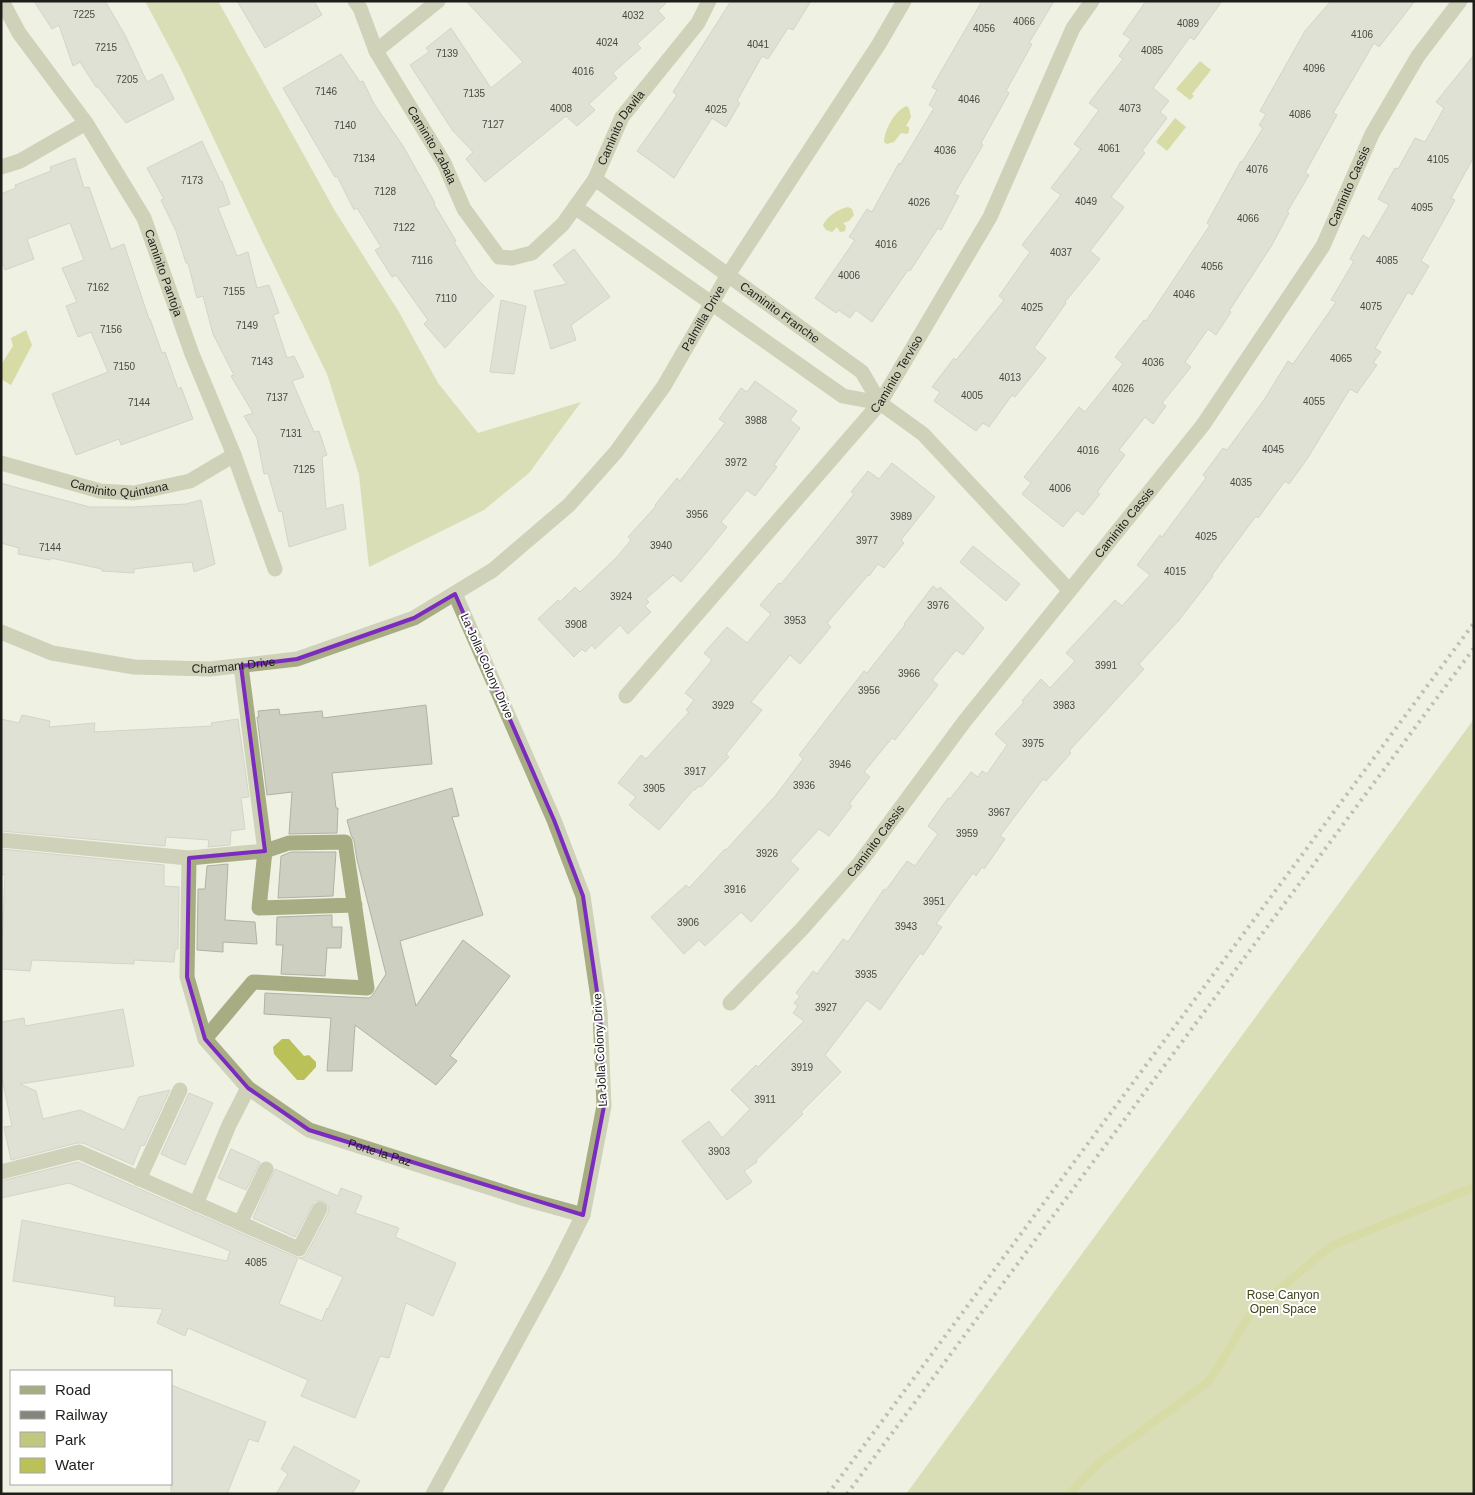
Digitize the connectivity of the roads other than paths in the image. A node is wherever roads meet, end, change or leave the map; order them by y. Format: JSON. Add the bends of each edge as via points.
{"nodes":[{"id":1,"x":2,"y":1,"type":"edge"},
{"id":2,"x":355,"y":1,"type":"edge"},
{"id":3,"x":438,"y":1,"type":"edge"},
{"id":4,"x":709,"y":1,"type":"edge"},
{"id":5,"x":904,"y":1,"type":"edge"},
{"id":6,"x":1092,"y":1,"type":"edge"},
{"id":7,"x":1460,"y":1,"type":"edge"},
{"id":8,"x":376,"y":51,"type":"junction"},
{"id":9,"x":86,"y":123,"type":"junction"},
{"id":10,"x":1,"y":167,"type":"edge"},
{"id":11,"x":595,"y":179,"type":"junction"},
{"id":12,"x":575,"y":207,"type":"junction"},
{"id":13,"x":532,"y":253,"type":"joint"},
{"id":14,"x":728,"y":275,"type":"junction"},
{"id":15,"x":711,"y":304,"type":"junction"},
{"id":16,"x":880,"y":404,"type":"junction"},
{"id":17,"x":234,"y":455,"type":"junction"},
{"id":18,"x":1,"y":463,"type":"edge"},
{"id":19,"x":275,"y":569,"type":"dead end"},
{"id":20,"x":1069,"y":590,"type":"junction"},
{"id":21,"x":455,"y":594,"type":"junction"},
{"id":22,"x":1,"y":632,"type":"edge"},
{"id":23,"x":241,"y":666,"type":"junction"},
{"id":24,"x":626,"y":696,"type":"dead end"},
{"id":25,"x":1,"y":840,"type":"edge"},
{"id":26,"x":266,"y":851,"type":"junction"},
{"id":27,"x":189,"y":858,"type":"junction"},
{"id":28,"x":354,"y":905,"type":"junction"},
{"id":29,"x":730,"y":1003,"type":"dead end"},
{"id":30,"x":205,"y":1039,"type":"junction"},
{"id":31,"x":248,"y":1088,"type":"junction"},
{"id":32,"x":180,"y":1090,"type":"dead end"},
{"id":33,"x":266,"y":1169,"type":"dead end"},
{"id":34,"x":1,"y":1172,"type":"edge"},
{"id":35,"x":139,"y":1179,"type":"junction"},
{"id":36,"x":196,"y":1204,"type":"junction"},
{"id":37,"x":320,"y":1208,"type":"dead end"},
{"id":38,"x":583,"y":1215,"type":"junction"},
{"id":39,"x":240,"y":1223,"type":"junction"},
{"id":40,"x":432,"y":1494,"type":"edge"}],
"edges":[{"from":1,"to":9,"type":"street","name":"Caminito Pantoja","via":[[19,33]]},
{"from":2,"to":8,"type":"street","name":"Caminito Zabala"},
{"from":3,"to":8,"type":"street"},
{"from":4,"to":11,"type":"street","name":"Caminito Davila","via":[[698,23],[622,117]]},
{"from":5,"to":14,"type":"street","name":"Palmilla Drive"},
{"from":6,"to":16,"type":"street","name":"Caminito Terviso","via":[[1073,28],[990,217]]},
{"from":7,"to":20,"type":"street","name":"Caminito Cassis","via":[[1418,56],[1372,134],[1323,246],[1203,424]]},
{"from":8,"to":13,"type":"street","name":"Caminito Zabala","via":[[444,163],[464,209],[498,257],[512,258]]},
{"from":9,"to":10,"type":"street","via":[[20,161]]},
{"from":9,"to":17,"type":"street","name":"Caminito Pantoja","via":[[144,218],[192,354]]},
{"from":11,"to":12,"type":"street","name":"Caminito Davila"},
{"from":11,"to":14,"type":"street","name":"Caminito Franche"},
{"from":12,"to":13,"type":"street","name":"Caminito Davila","via":[[563,224]]},
{"from":12,"to":15,"type":"street","name":"Caminito Franche"},
{"from":14,"to":15,"type":"street","name":"Palmilla Drive"},
{"from":14,"to":16,"type":"street","name":"Caminito Franche","via":[[862,372]]},
{"from":15,"to":16,"type":"street","name":"Caminito Franche","via":[[843,396]]},
{"from":15,"to":21,"type":"street","name":"Palmilla Drive","via":[[664,386],[616,452],[569,505],[493,570]]},
{"from":16,"to":20,"type":"street","name":"Caminito Franche","via":[[923,434]]},
{"from":16,"to":24,"type":"street","name":"Caminito Terviso"},
{"from":17,"to":18,"type":"street","name":"Caminito Quintana","via":[[190,481],[134,494],[100,491]]},
{"from":17,"to":19,"type":"street","name":"Caminito Pantoja"},
{"from":20,"to":29,"type":"street","name":"Caminito Cassis","via":[[964,722],[859,864]]},
{"from":21,"to":23,"type":"street","name":"Charmant Drive","via":[[414,618],[297,659]]},
{"from":21,"to":38,"type":"street","name":"La Jolla Colony Drive","via":[[554,820],[583,896],[600,1012],[604,1106]]},
{"from":22,"to":23,"type":"street","name":"Charmant Drive","via":[[52,653],[134,667],[210,670]]},
{"from":23,"to":26,"type":"street"},
{"from":25,"to":27,"type":"street"},
{"from":26,"to":27,"type":"street"},
{"from":26,"to":28,"type":"street","via":[[289,843],[345,842]]},
{"from":26,"to":28,"type":"street","via":[[259,908]]},
{"from":27,"to":30,"type":"street","via":[[187,977]]},
{"from":28,"to":30,"type":"street","via":[[367,988],[253,982]]},
{"from":30,"to":31,"type":"street","name":"Porte la Paz"},
{"from":31,"to":36,"type":"street"},
{"from":31,"to":38,"type":"street","name":"Porte la Paz","via":[[310,1130]]},
{"from":32,"to":35,"type":"street"},
{"from":33,"to":39,"type":"street"},
{"from":34,"to":35,"type":"street","via":[[79,1152]]},
{"from":35,"to":36,"type":"street"},
{"from":36,"to":39,"type":"street"},
{"from":37,"to":39,"type":"street","via":[[300,1249]]},
{"from":38,"to":40,"type":"street","name":"La Jolla Colony Drive"}]}
